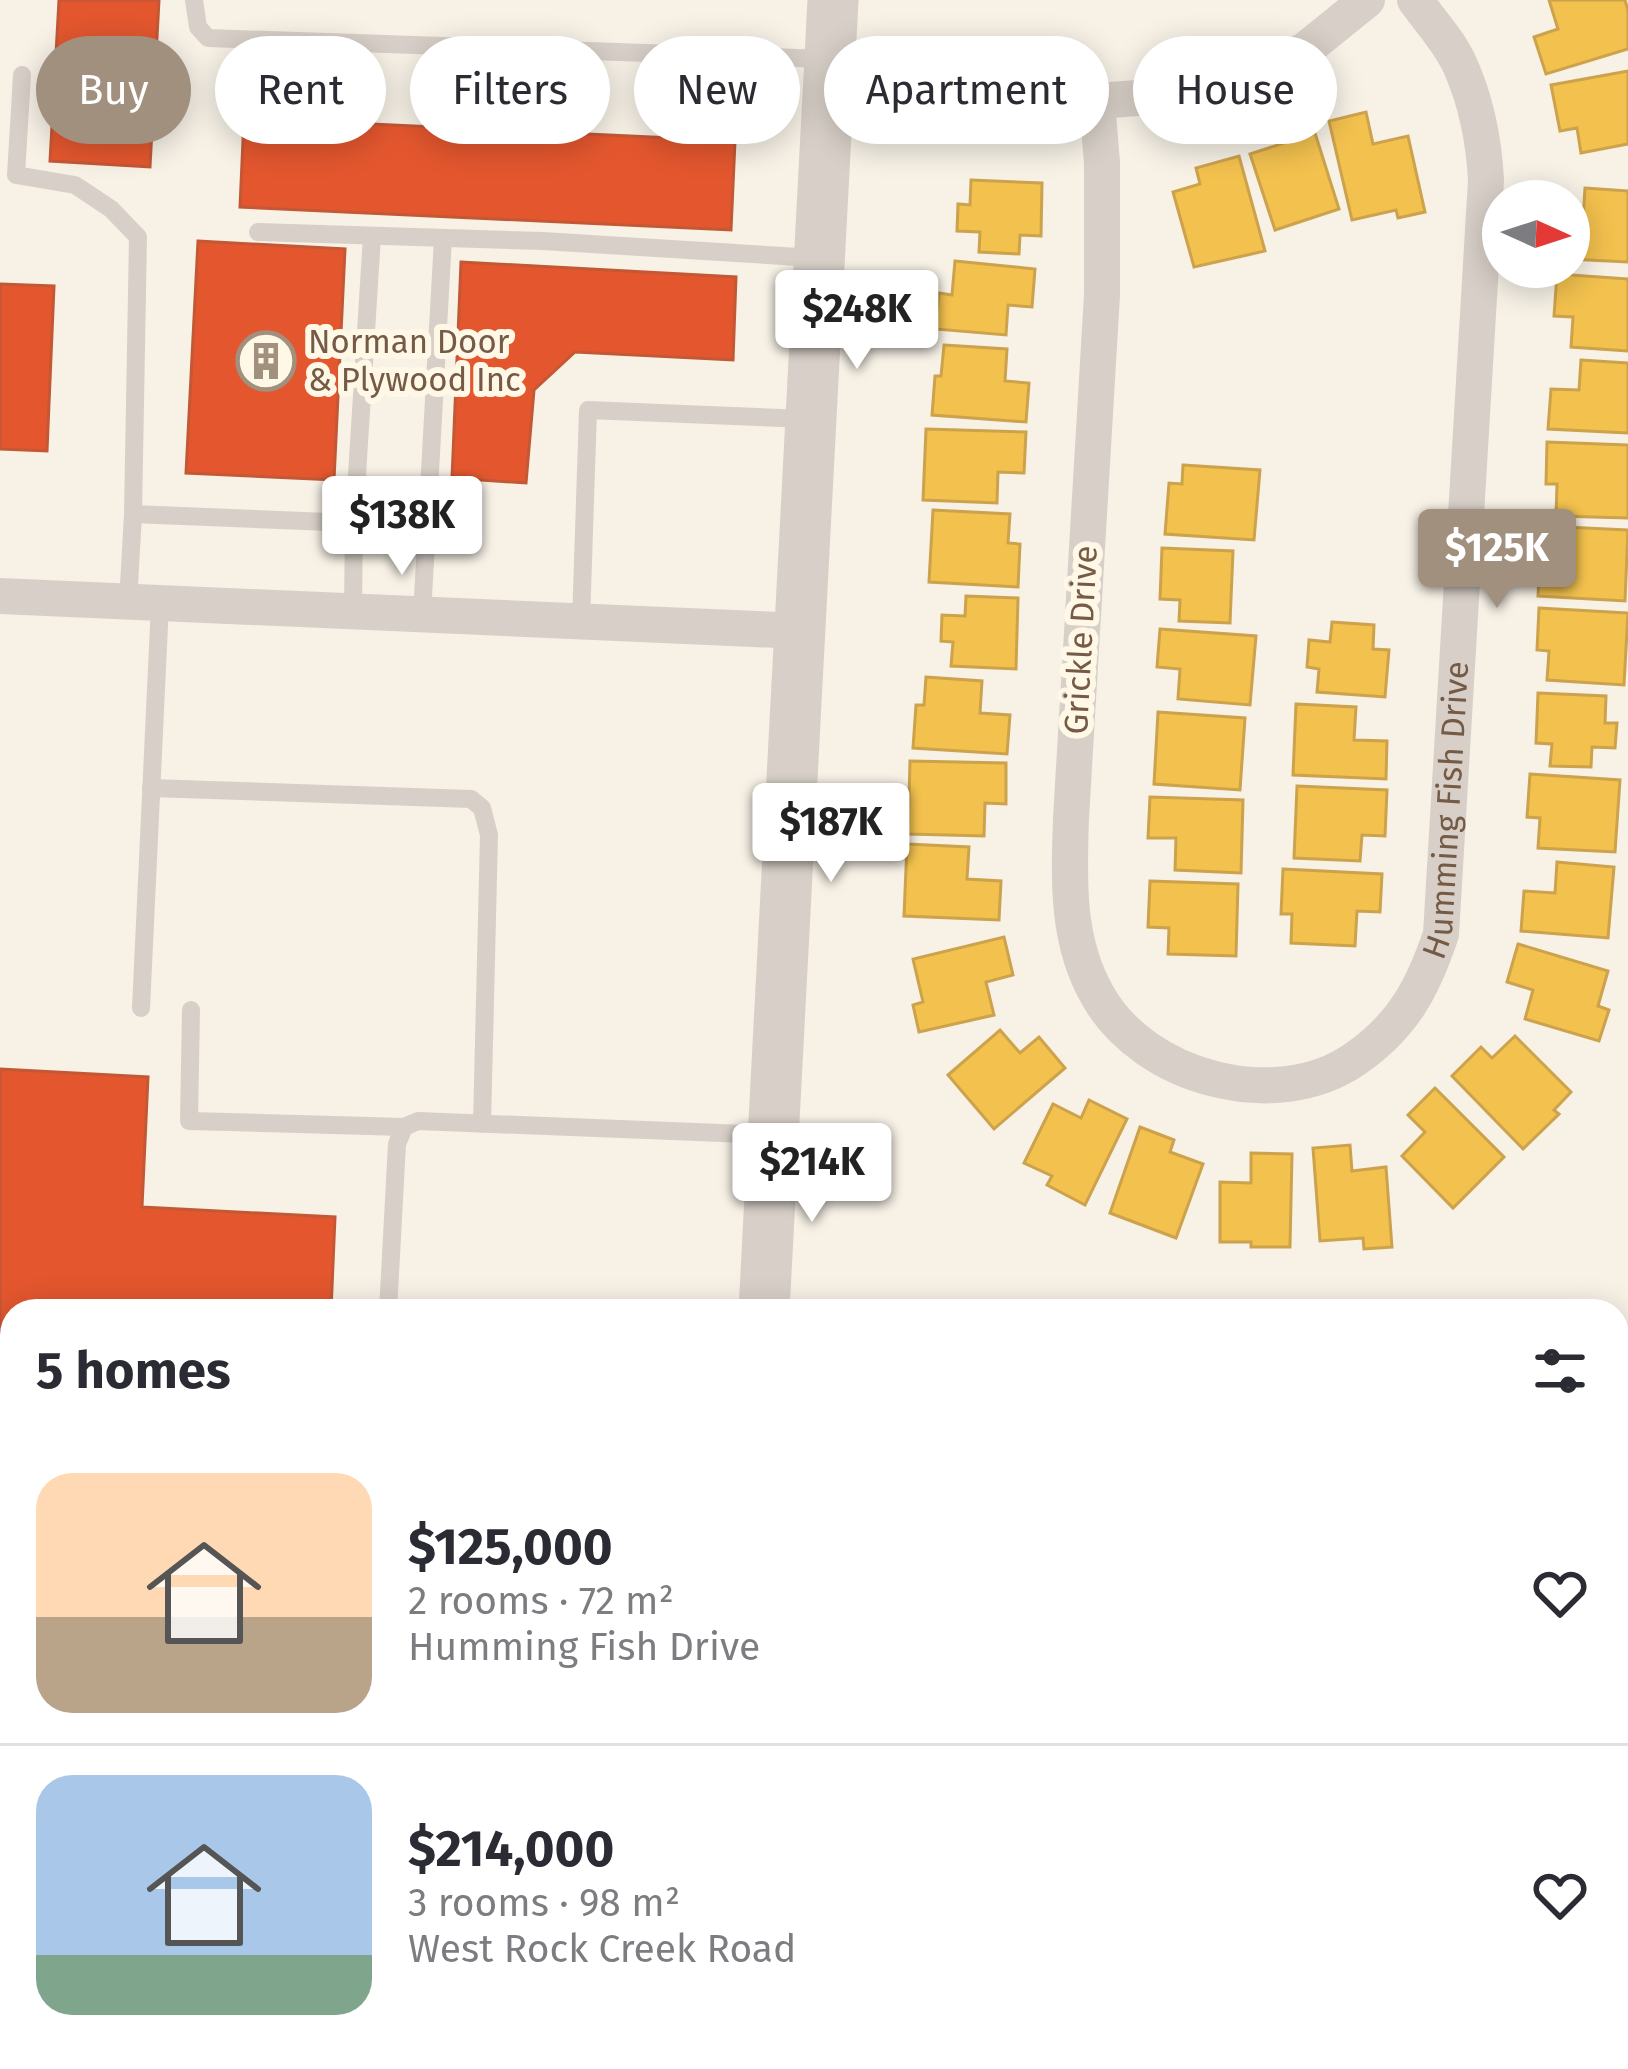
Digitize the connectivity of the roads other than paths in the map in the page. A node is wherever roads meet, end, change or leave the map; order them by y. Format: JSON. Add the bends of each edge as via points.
{"nodes":[{"id":1,"x":194,"y":0,"type":"edge"},
{"id":2,"x":833,"y":0,"type":"edge"},
{"id":3,"x":1367,"y":0,"type":"edge"},
{"id":4,"x":1415,"y":0,"type":"edge"},
{"id":5,"x":831,"y":36,"type":"edge"},
{"id":6,"x":22,"y":75,"type":"dead end"},
{"id":7,"x":824,"y":84,"type":"edge"},
{"id":8,"x":1109,"y":100,"type":"edge"},
{"id":9,"x":825,"y":144,"type":"edge"},
{"id":10,"x":1100,"y":144,"type":"edge"},
{"id":11,"x":258,"y":232,"type":"dead end"},
{"id":12,"x":372,"y":236,"type":"junction"},
{"id":13,"x":443,"y":238,"type":"junction"},
{"id":14,"x":820,"y":259,"type":"junction"},
{"id":15,"x":811,"y":419,"type":"junction"},
{"id":16,"x":133,"y":514,"type":"junction"},
{"id":17,"x":354,"y":523,"type":"junction"},
{"id":18,"x":0,"y":596,"type":"edge"},
{"id":19,"x":144,"y":604,"type":"junction"},
{"id":20,"x":352,"y":612,"type":"junction"},
{"id":21,"x":422,"y":615,"type":"junction"},
{"id":22,"x":581,"y":622,"type":"junction"},
{"id":23,"x":801,"y":631,"type":"junction"},
{"id":24,"x":151,"y":788,"type":"junction"},
{"id":25,"x":141,"y":1008,"type":"dead end"},
{"id":26,"x":191,"y":1010,"type":"dead end"},
{"id":27,"x":1246,"y":1084,"type":"joint"},
{"id":28,"x":482,"y":1124,"type":"junction"},
{"id":29,"x":404,"y":1127,"type":"junction"},
{"id":30,"x":774,"y":1135,"type":"junction"},
{"id":31,"x":389,"y":1299,"type":"edge"},
{"id":32,"x":765,"y":1299,"type":"edge"}],
"edges":[{"from":1,"to":7,"type":"lane","via":[[208,38]]},
{"from":2,"to":5,"type":"main road"},
{"from":3,"to":8,"type":"street","via":[[1306,50],[1250,76],[1178,95]]},
{"from":4,"to":27,"type":"street","name":"Humming Fish Drive","via":[[1460,64],[1485,166],[1441,934],[1411,1006],[1353,1061],[1322,1076]]},
{"from":6,"to":16,"type":"lane","via":[[16,175],[75,185],[138,237]]},
{"from":9,"to":14,"type":"main road"},
{"from":10,"to":27,"type":"street","name":"Grickle Drive","via":[[1102,295],[1071,818],[1073,931],[1098,997],[1140,1044],[1168,1064]]},
{"from":11,"to":12,"type":"lane"},
{"from":12,"to":13,"type":"lane"},
{"from":12,"to":17,"type":"lane"},
{"from":13,"to":14,"type":"lane"},
{"from":13,"to":21,"type":"lane"},
{"from":14,"to":15,"type":"main road"},
{"from":15,"to":22,"type":"lane","via":[[588,410]]},
{"from":15,"to":23,"type":"main road"},
{"from":16,"to":17,"type":"lane"},
{"from":16,"to":19,"type":"lane"},
{"from":17,"to":20,"type":"lane"},
{"from":18,"to":19,"type":"street"},
{"from":19,"to":20,"type":"street"},
{"from":19,"to":24,"type":"lane"},
{"from":20,"to":21,"type":"street"},
{"from":21,"to":22,"type":"street"},
{"from":22,"to":23,"type":"street"},
{"from":23,"to":30,"type":"main road"},
{"from":24,"to":25,"type":"lane"},
{"from":24,"to":28,"type":"lane","via":[[471,799],[482,808],[489,835]]},
{"from":26,"to":29,"type":"lane","via":[[188,1121]]},
{"from":28,"to":29,"type":"lane"},
{"from":28,"to":30,"type":"lane"},
{"from":29,"to":31,"type":"lane"},
{"from":30,"to":32,"type":"main road"}]}
